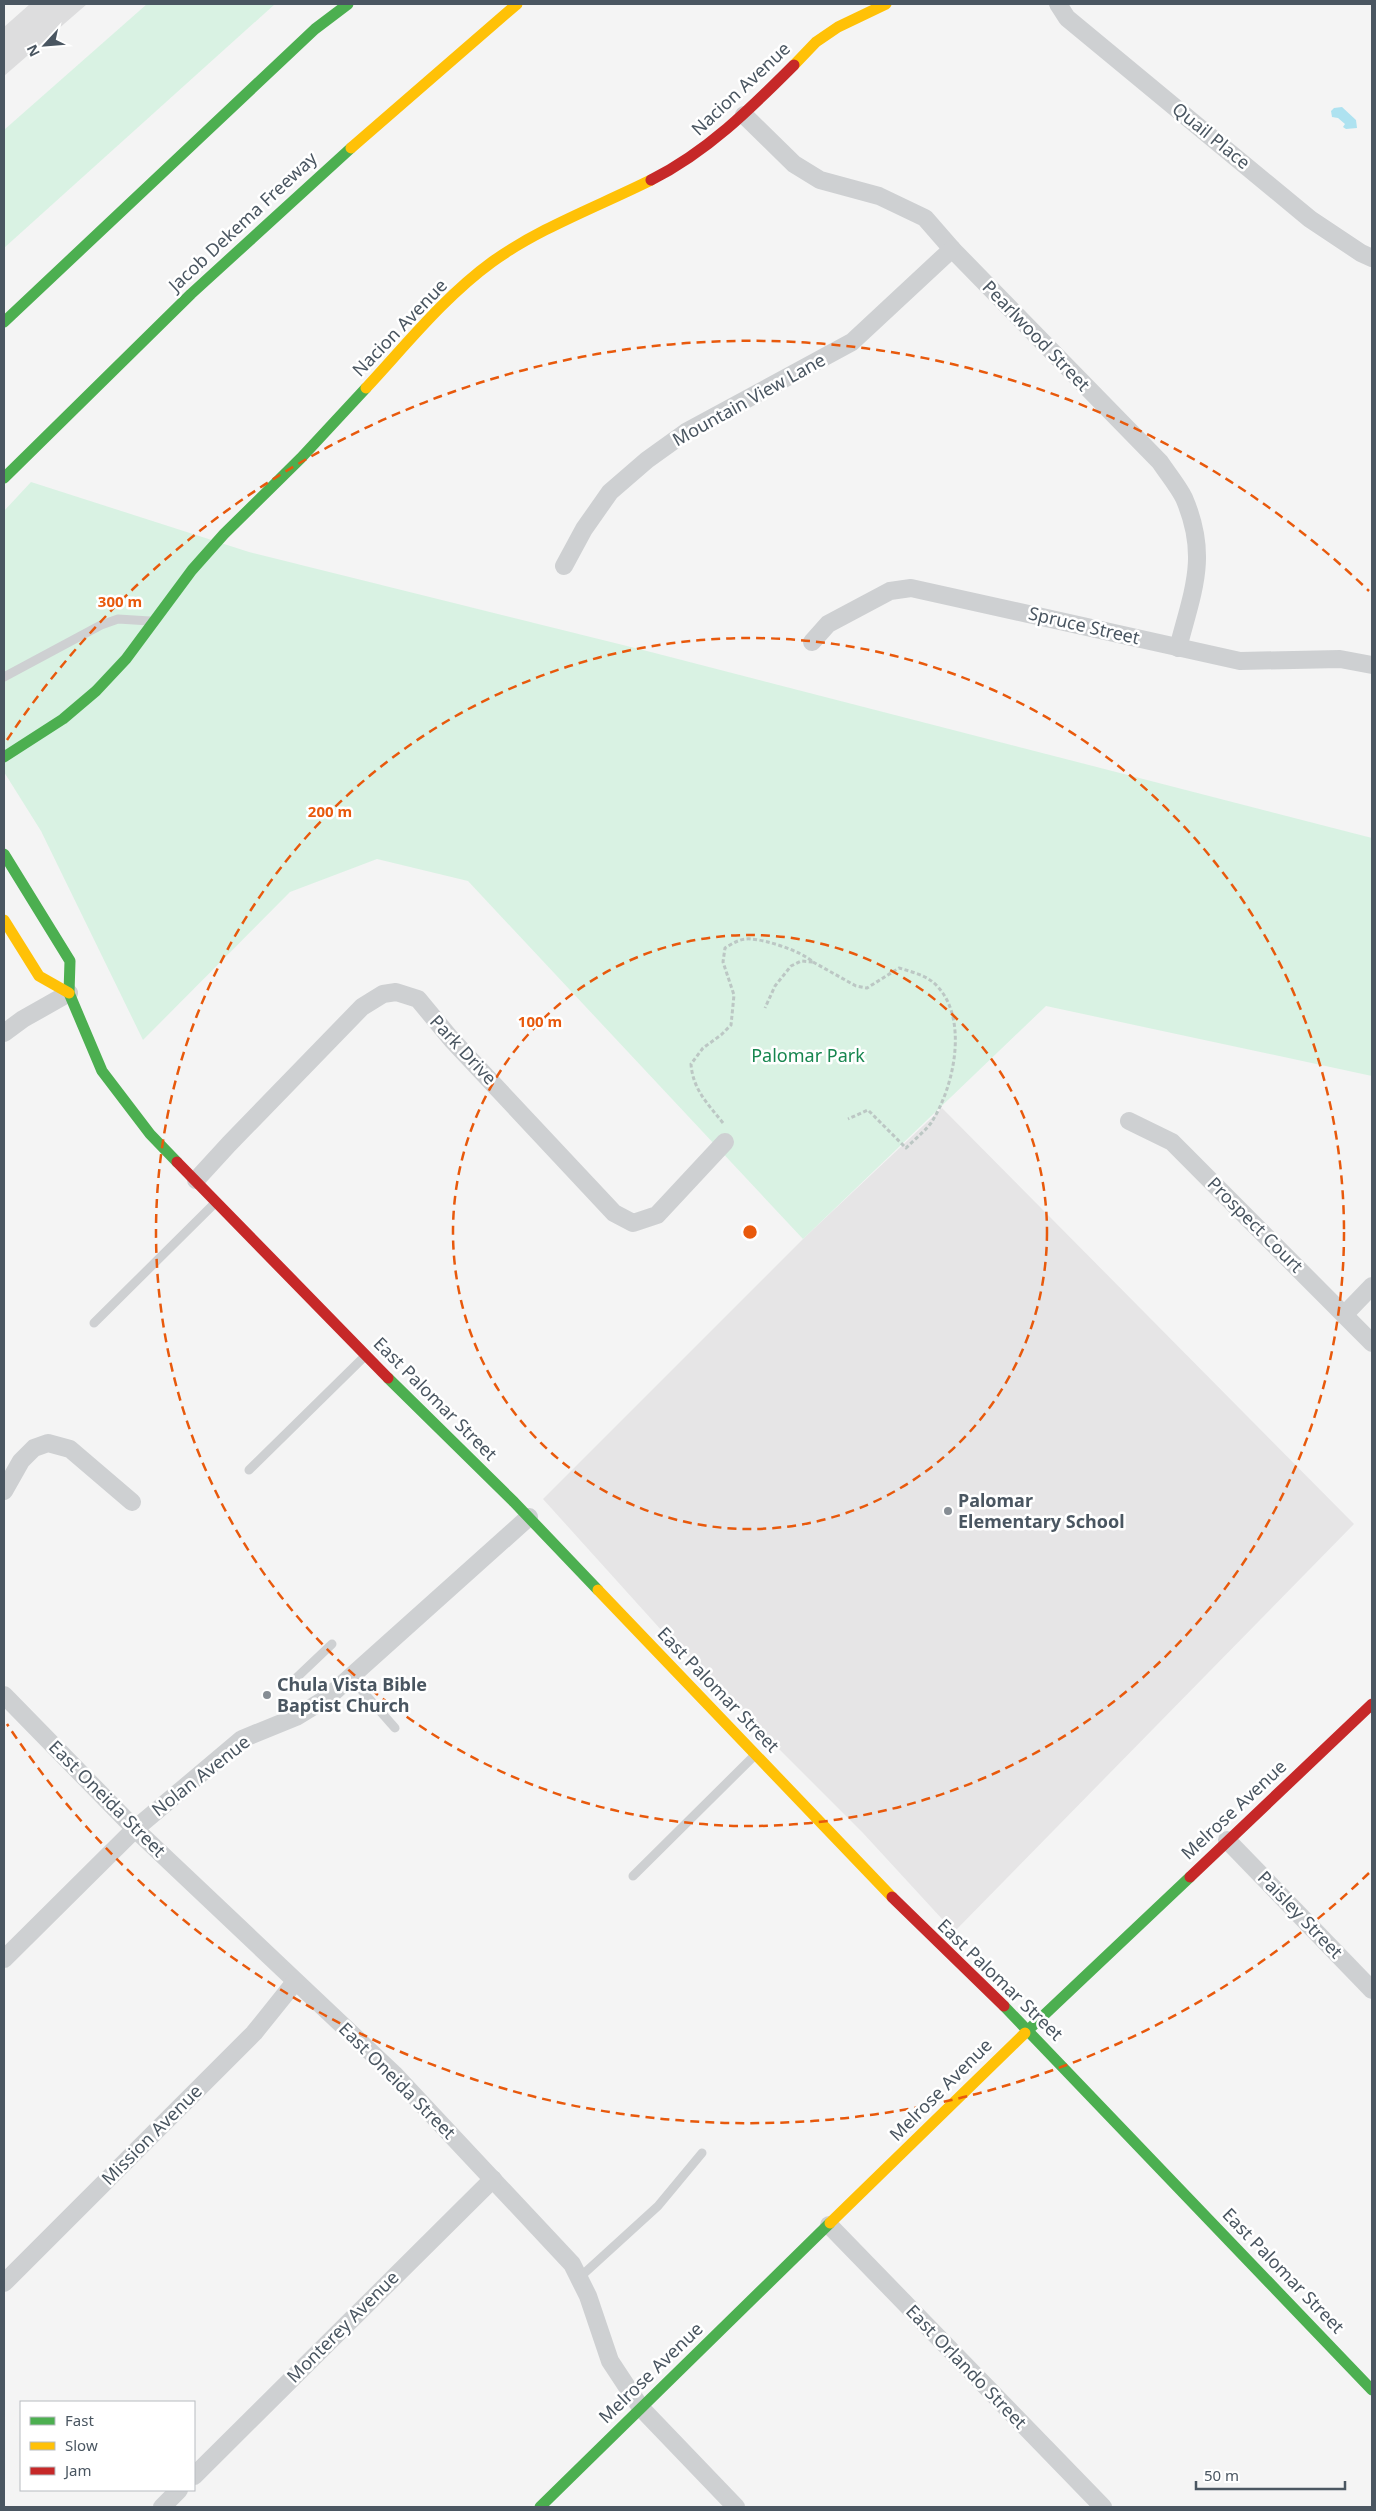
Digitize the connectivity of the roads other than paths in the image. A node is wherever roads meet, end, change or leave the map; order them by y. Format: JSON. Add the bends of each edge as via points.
{"nodes":[{"id":1,"x":348,"y":4,"type":"edge"},
{"id":2,"x":517,"y":4,"type":"edge"},
{"id":3,"x":886,"y":4,"type":"edge"},
{"id":4,"x":1058,"y":4,"type":"edge"},
{"id":5,"x":744,"y":115,"type":"junction"},
{"id":6,"x":952,"y":249,"type":"junction"},
{"id":7,"x":1372,"y":258,"type":"edge"},
{"id":8,"x":4,"y":322,"type":"edge"},
{"id":9,"x":4,"y":478,"type":"edge"},
{"id":10,"x":564,"y":566,"type":"dead end"},
{"id":11,"x":155,"y":622,"type":"junction"},
{"id":12,"x":812,"y":642,"type":"dead end"},
{"id":13,"x":1178,"y":648,"type":"junction"},
{"id":14,"x":1372,"y":665,"type":"edge"},
{"id":15,"x":4,"y":677,"type":"edge"},
{"id":16,"x":4,"y":758,"type":"edge"},
{"id":17,"x":4,"y":854,"type":"edge"},
{"id":18,"x":4,"y":920,"type":"edge"},
{"id":19,"x":69,"y":993,"type":"junction"},
{"id":20,"x":4,"y":1033,"type":"edge"},
{"id":21,"x":1129,"y":1121,"type":"dead end"},
{"id":22,"x":724,"y":1142,"type":"dead end"},
{"id":23,"x":196,"y":1180,"type":"junction"},
{"id":24,"x":217,"y":1201,"type":"junction"},
{"id":25,"x":1372,"y":1286,"type":"edge"},
{"id":26,"x":1345,"y":1314,"type":"junction"},
{"id":27,"x":94,"y":1323,"type":"dead end"},
{"id":28,"x":1372,"y":1343,"type":"edge"},
{"id":29,"x":366,"y":1355,"type":"junction"},
{"id":30,"x":249,"y":1470,"type":"dead end"},
{"id":31,"x":4,"y":1491,"type":"edge"},
{"id":32,"x":132,"y":1502,"type":"dead end"},
{"id":33,"x":529,"y":1517,"type":"junction"},
{"id":34,"x":332,"y":1644,"type":"dead end"},
{"id":35,"x":350,"y":1677,"type":"junction"},
{"id":36,"x":292,"y":1682,"type":"dead end"},
{"id":37,"x":4,"y":1695,"type":"edge"},
{"id":38,"x":1372,"y":1704,"type":"edge"},
{"id":39,"x":395,"y":1728,"type":"dead end"},
{"id":40,"x":755,"y":1754,"type":"junction"},
{"id":41,"x":135,"y":1829,"type":"junction"},
{"id":42,"x":1227,"y":1840,"type":"junction"},
{"id":43,"x":634,"y":1876,"type":"dead end"},
{"id":44,"x":4,"y":1959,"type":"edge"},
{"id":45,"x":295,"y":1982,"type":"junction"},
{"id":46,"x":1372,"y":1990,"type":"edge"},
{"id":47,"x":1028,"y":2030,"type":"junction"},
{"id":48,"x":702,"y":2153,"type":"dead end"},
{"id":49,"x":493,"y":2179,"type":"junction"},
{"id":50,"x":829,"y":2225,"type":"junction"},
{"id":51,"x":579,"y":2278,"type":"junction"},
{"id":52,"x":4,"y":2283,"type":"edge"},
{"id":53,"x":1372,"y":2390,"type":"edge"},
{"id":54,"x":640,"y":2408,"type":"junction"},
{"id":55,"x":195,"y":2475,"type":"edge"},
{"id":56,"x":178,"y":2491,"type":"edge"},
{"id":57,"x":162,"y":2507,"type":"edge"},
{"id":58,"x":540,"y":2507,"type":"edge"},
{"id":59,"x":736,"y":2507,"type":"edge"},
{"id":60,"x":1103,"y":2507,"type":"edge"}],
"edges":[{"from":1,"to":8,"type":"main road","via":[[315,30]]},
{"from":2,"to":9,"type":"main road","name":"Jacob Dekema Freeway","via":[[374,125],[106,373]]},
{"from":3,"to":5,"type":"main road","name":"Nacion Avenue","via":[[838,27],[816,42]]},
{"from":4,"to":7,"type":"street","name":"Quail Place","via":[[1067,18],[1310,219]]},
{"from":5,"to":6,"type":"street","name":"Pearlwood Street","via":[[801,168],[820,180],[879,196],[925,218]]},
{"from":5,"to":11,"type":"main road","name":"Nacion Avenue","via":[[674,169],[537,234],[502,255],[444,303],[301,458],[224,534],[192,570]]},
{"from":6,"to":10,"type":"street","name":"Mountain View Lane","via":[[852,342],[686,432],[647,460],[610,492],[584,529]]},
{"from":6,"to":13,"type":"street","name":"Pearlwood Street","via":[[1160,462],[1183,497],[1198,545],[1198,570]]},
{"from":11,"to":15,"type":"lane","via":[[118,619],[101,624]]},
{"from":11,"to":16,"type":"main road","name":"Nacion Avenue","via":[[96,691],[55,725]]},
{"from":12,"to":13,"type":"street","name":"Spruce Street","via":[[828,624],[890,591],[911,588]]},
{"from":13,"to":14,"type":"street","name":"Spruce Street","via":[[1240,660],[1340,659]]},
{"from":17,"to":19,"type":"main road","name":"East Palomar Street","via":[[70,961]]},
{"from":18,"to":19,"type":"main road","via":[[39,976]]},
{"from":19,"to":20,"type":"street"},
{"from":19,"to":23,"type":"main road","name":"East Palomar Street","via":[[102,1071],[150,1134]]},
{"from":21,"to":26,"type":"street","name":"Prospect Court","via":[[1172,1142]]},
{"from":22,"to":23,"type":"street","name":"Park Drive","via":[[657,1215],[633,1222],[614,1213],[452,1040],[418,999],[396,992],[383,994],[362,1007]]},
{"from":23,"to":24,"type":"main road","name":"East Palomar Street"},
{"from":24,"to":27,"type":"lane"},
{"from":24,"to":29,"type":"main road","name":"East Palomar Street"},
{"from":25,"to":26,"type":"street"},
{"from":26,"to":28,"type":"street","name":"Prospect Court"},
{"from":29,"to":30,"type":"lane"},
{"from":29,"to":33,"type":"main road","name":"East Palomar Street"},
{"from":31,"to":32,"type":"street","via":[[21,1461],[34,1448],[48,1444],[70,1449]]},
{"from":33,"to":35,"type":"street","name":"Nolan Avenue"},
{"from":33,"to":40,"type":"main road","name":"East Palomar Street"},
{"from":34,"to":36,"type":"lane"},
{"from":35,"to":39,"type":"lane"},
{"from":35,"to":41,"type":"street","name":"Nolan Avenue","via":[[296,1718],[242,1739]]},
{"from":37,"to":41,"type":"street","name":"East Oneida Street"},
{"from":38,"to":42,"type":"main road","name":"Melrose Avenue"},
{"from":40,"to":43,"type":"lane"},
{"from":40,"to":47,"type":"main road","name":"East Palomar Street","via":[[916,1922]]},
{"from":41,"to":44,"type":"street","name":"Nolan Avenue"},
{"from":41,"to":45,"type":"street","name":"East Oneida Street"},
{"from":42,"to":46,"type":"street","name":"Paisley Street"},
{"from":42,"to":47,"type":"main road","name":"Melrose Avenue"},
{"from":45,"to":49,"type":"street","name":"East Oneida Street","via":[[394,2074]]},
{"from":45,"to":52,"type":"street","name":"Mission Avenue","via":[[254,2034]]},
{"from":47,"to":50,"type":"main road","name":"Melrose Avenue"},
{"from":47,"to":53,"type":"main road","name":"East Palomar Street"},
{"from":48,"to":51,"type":"lane","via":[[658,2206]]},
{"from":49,"to":51,"type":"street","name":"East Oneida Street","via":[[572,2264]]},
{"from":49,"to":55,"type":"street","name":"Monterey Avenue"},
{"from":50,"to":54,"type":"main road","name":"Melrose Avenue"},
{"from":50,"to":60,"type":"street","name":"East Orlando Street"},
{"from":51,"to":54,"type":"street","name":"East Oneida Street","via":[[610,2361]]},
{"from":54,"to":58,"type":"main road","name":"Melrose Avenue"},
{"from":54,"to":59,"type":"street","name":"East Oneida Street"},
{"from":56,"to":57,"type":"street"}]}
